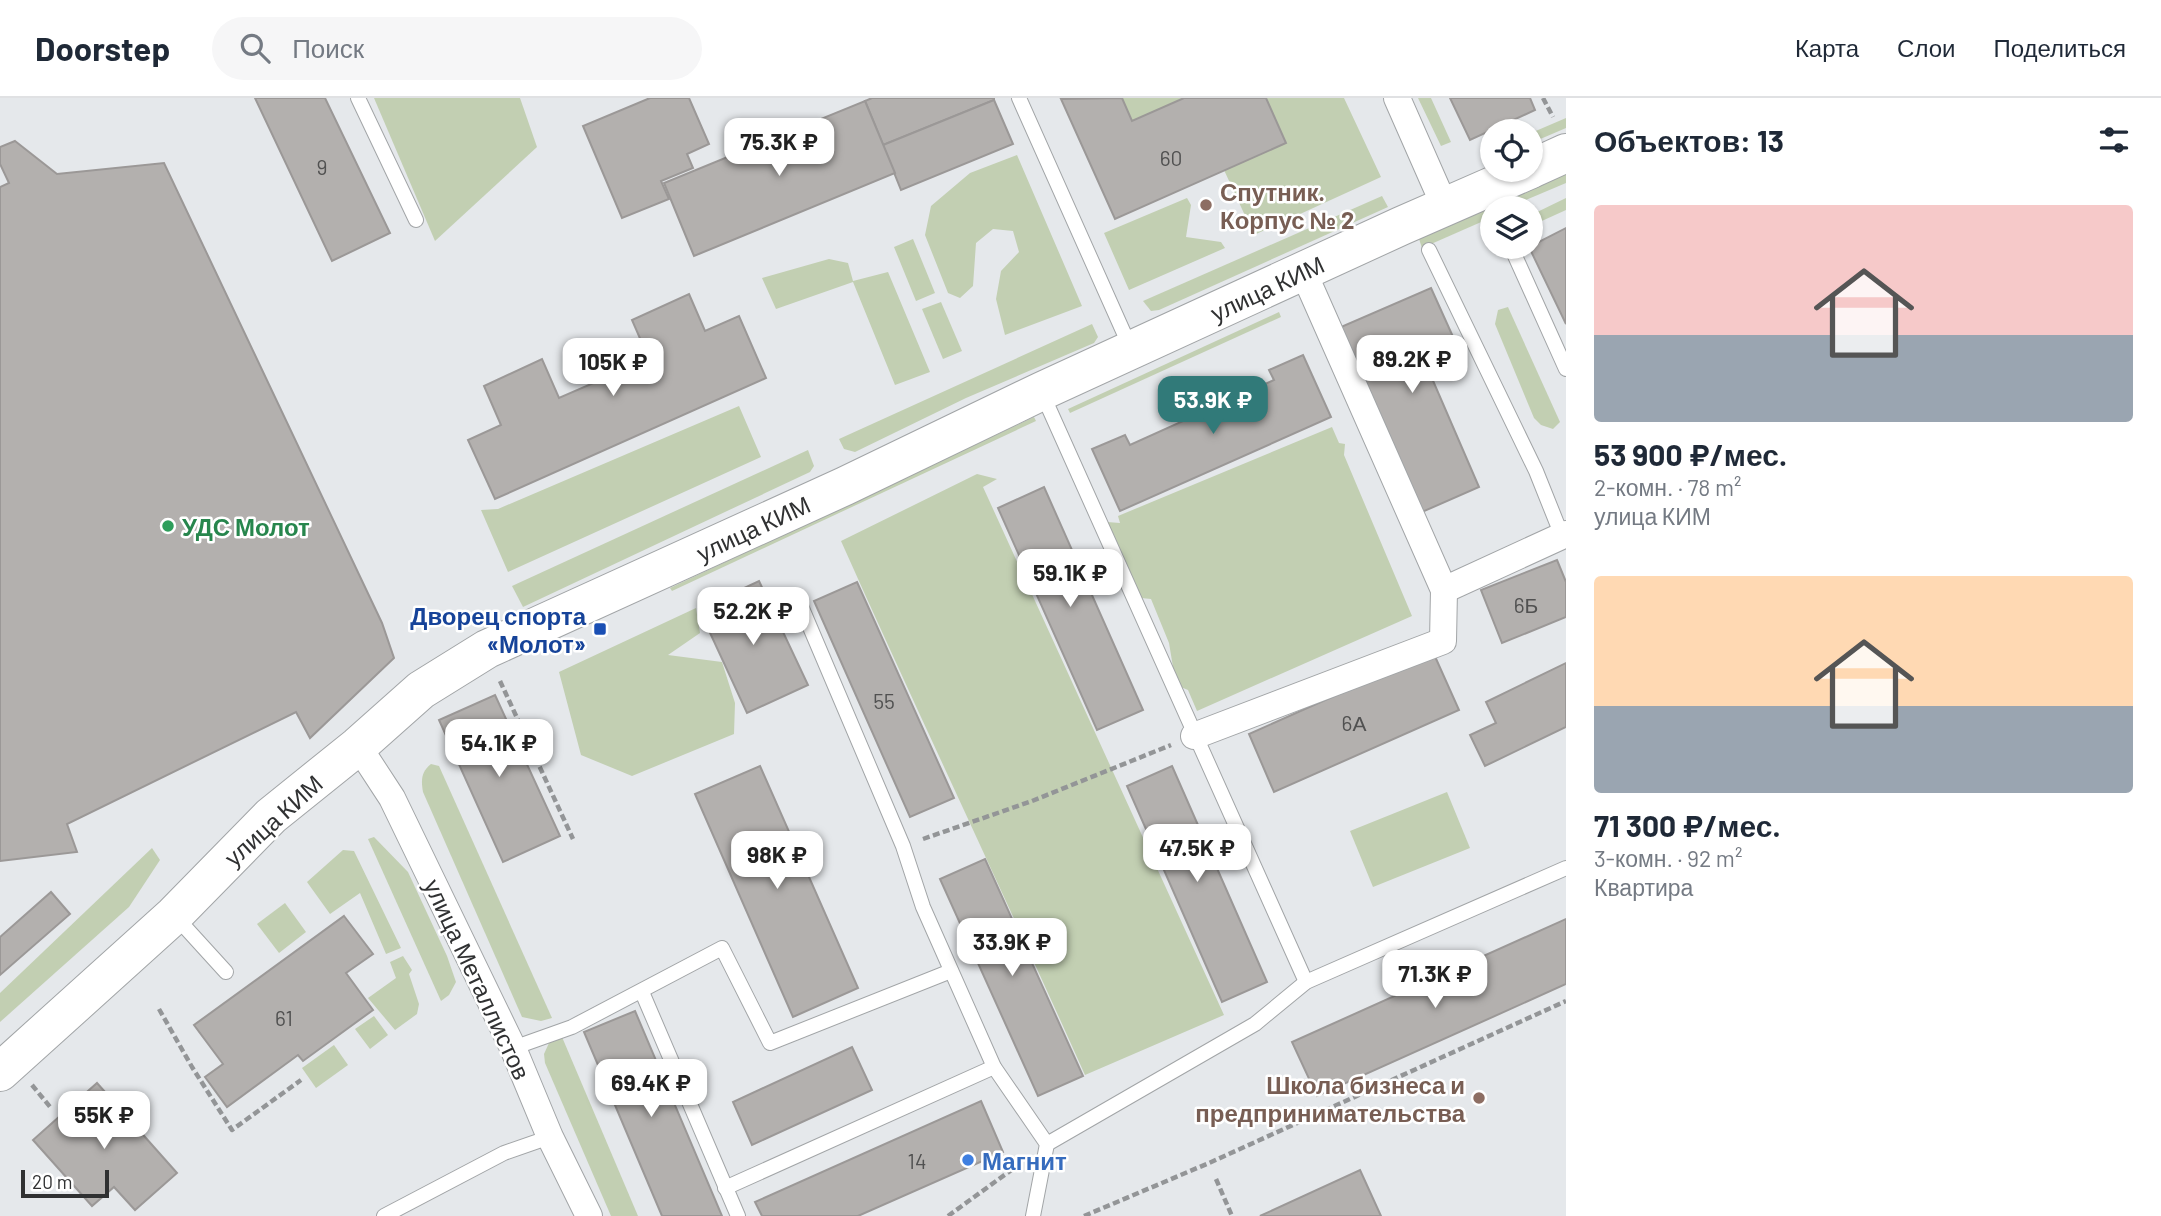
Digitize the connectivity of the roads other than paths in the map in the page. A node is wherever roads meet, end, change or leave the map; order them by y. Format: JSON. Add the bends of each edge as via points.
{"nodes":[{"id":1,"x":358,"y":98,"type":"edge"},
{"id":2,"x":1019,"y":98,"type":"edge"},
{"id":3,"x":1397,"y":98,"type":"edge"},
{"id":4,"x":1566,"y":153,"type":"edge"},
{"id":5,"x":1543,"y":163,"type":"edge"},
{"id":6,"x":1501,"y":182,"type":"edge"},
{"id":7,"x":1445,"y":207,"type":"junction"},
{"id":8,"x":416,"y":220,"type":"dead end"},
{"id":9,"x":1429,"y":250,"type":"dead end"},
{"id":10,"x":1516,"y":259,"type":"edge"},
{"id":11,"x":1303,"y":271,"type":"junction"},
{"id":12,"x":1132,"y":350,"type":"junction"},
{"id":13,"x":1566,"y":369,"type":"edge"},
{"id":14,"x":1042,"y":391,"type":"junction"},
{"id":15,"x":1564,"y":535,"type":"edge"},
{"id":16,"x":1444,"y":590,"type":"junction"},
{"id":17,"x":801,"y":606,"type":"dead end"},
{"id":18,"x":1194,"y":736,"type":"junction"},
{"id":19,"x":359,"y":746,"type":"junction"},
{"id":20,"x":1566,"y":868,"type":"edge"},
{"id":21,"x":174,"y":915,"type":"junction"},
{"id":22,"x":951,"y":971,"type":"junction"},
{"id":23,"x":226,"y":972,"type":"dead end"},
{"id":24,"x":1306,"y":982,"type":"junction"},
{"id":25,"x":642,"y":992,"type":"junction"},
{"id":26,"x":513,"y":1048,"type":"junction"},
{"id":27,"x":994,"y":1067,"type":"junction"},
{"id":28,"x":8,"y":1074,"type":"edge"},
{"id":29,"x":550,"y":1137,"type":"junction"},
{"id":30,"x":1047,"y":1144,"type":"junction"},
{"id":31,"x":726,"y":1188,"type":"junction"},
{"id":32,"x":384,"y":1216,"type":"edge"},
{"id":33,"x":589,"y":1216,"type":"edge"},
{"id":34,"x":738,"y":1216,"type":"edge"},
{"id":35,"x":1033,"y":1216,"type":"edge"}],
"edges":[{"from":1,"to":8,"type":"lane"},
{"from":2,"to":12,"type":"lane"},
{"from":3,"to":7,"type":"street"},
{"from":4,"to":5,"type":"street","name":"улица КИМ"},
{"from":6,"to":7,"type":"street","name":"улица КИМ"},
{"from":7,"to":11,"type":"street","name":"улица КИМ"},
{"from":9,"to":15,"type":"lane"},
{"from":10,"to":13,"type":"lane"},
{"from":11,"to":12,"type":"street","name":"улица КИМ"},
{"from":11,"to":16,"type":"street"},
{"from":12,"to":14,"type":"street","name":"улица КИМ"},
{"from":14,"to":18,"type":"lane"},
{"from":14,"to":19,"type":"street","name":"улица КИМ","via":[[487,649],[421,690]]},
{"from":15,"to":16,"type":"street"},
{"from":16,"to":18,"type":"street","via":[[1443,641]]},
{"from":17,"to":22,"type":"lane"},
{"from":18,"to":24,"type":"lane"},
{"from":19,"to":21,"type":"street","name":"улица КИМ","via":[[271,816]]},
{"from":19,"to":26,"type":"street","name":"улица Металлистов","via":[[392,798]]},
{"from":20,"to":24,"type":"lane"},
{"from":21,"to":23,"type":"lane"},
{"from":21,"to":28,"type":"street","name":"улица КИМ"},
{"from":22,"to":25,"type":"lane","via":[[770,1043],[722,948]]},
{"from":22,"to":27,"type":"lane"},
{"from":24,"to":30,"type":"lane","via":[[1255,1024]]},
{"from":25,"to":26,"type":"lane","via":[[572,1027]]},
{"from":25,"to":31,"type":"lane"},
{"from":26,"to":29,"type":"street","name":"улица Металлистов"},
{"from":27,"to":30,"type":"lane"},
{"from":27,"to":31,"type":"lane"},
{"from":29,"to":32,"type":"lane","via":[[504,1153]]},
{"from":29,"to":33,"type":"street","name":"улица Металлистов"},
{"from":30,"to":35,"type":"lane"},
{"from":31,"to":34,"type":"lane"}]}
